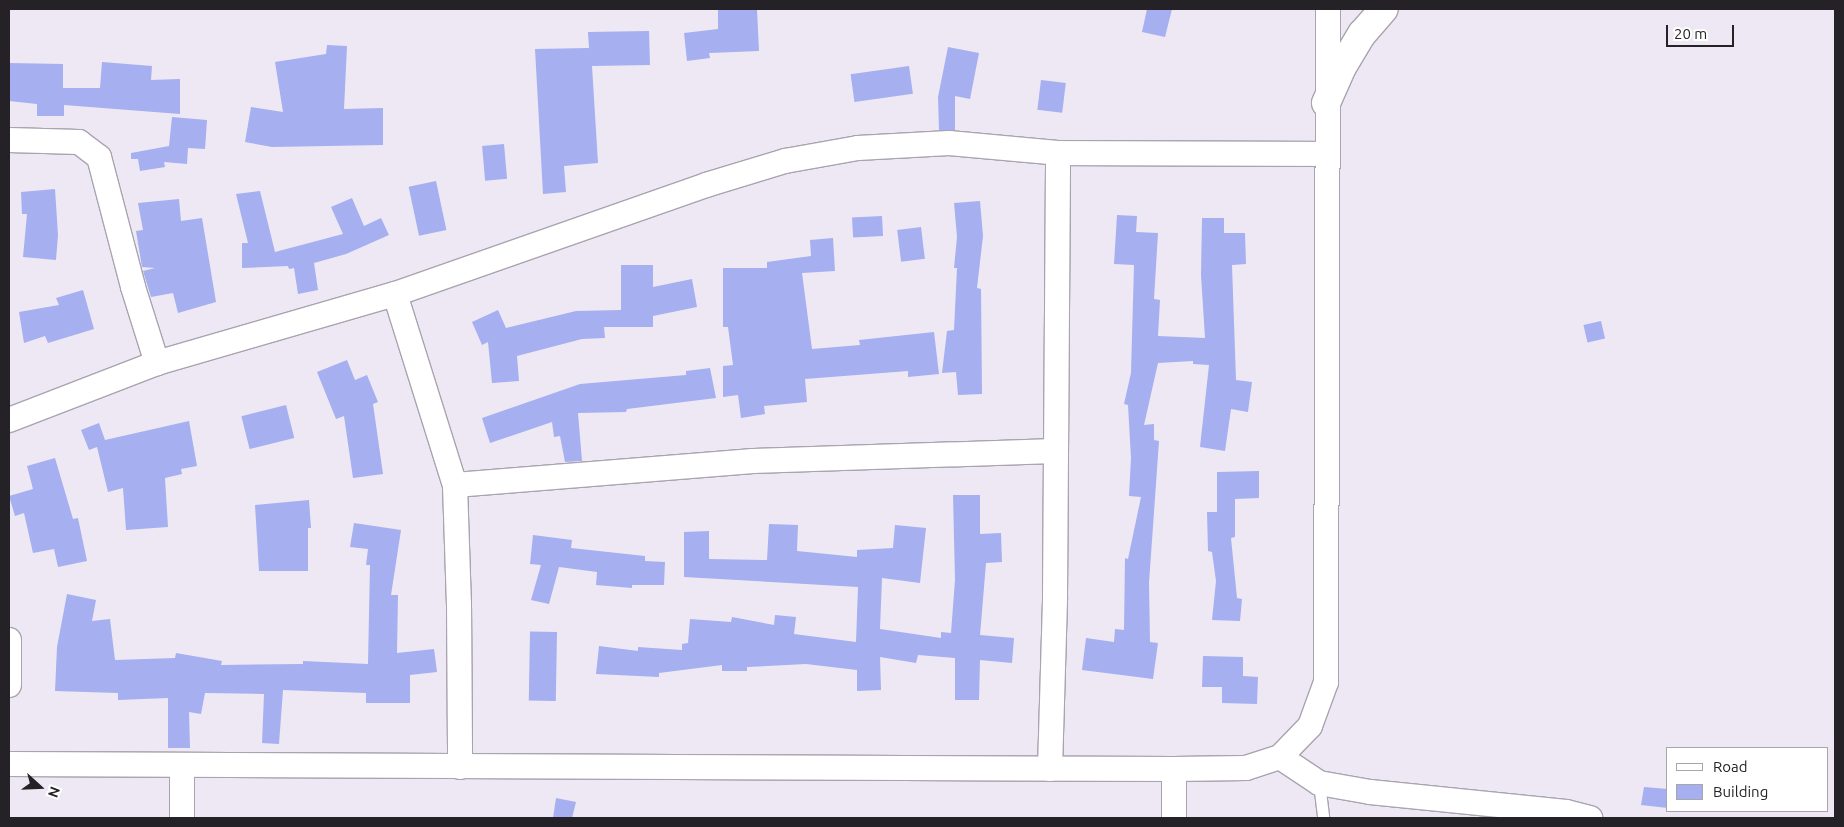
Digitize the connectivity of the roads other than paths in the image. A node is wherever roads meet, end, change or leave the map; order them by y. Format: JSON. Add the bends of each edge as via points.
{"nodes":[{"id":1,"x":1328,"y":9,"type":"edge"},
{"id":2,"x":1384,"y":9,"type":"edge"},
{"id":3,"x":1326,"y":103,"type":"junction"},
{"id":4,"x":9,"y":140,"type":"edge"},
{"id":5,"x":1058,"y":153,"type":"junction"},
{"id":6,"x":1326,"y":154,"type":"junction"},
{"id":7,"x":395,"y":294,"type":"junction"},
{"id":8,"x":157,"y":363,"type":"junction"},
{"id":9,"x":9,"y":420,"type":"edge"},
{"id":10,"x":1055,"y":451,"type":"junction"},
{"id":11,"x":455,"y":485,"type":"junction"},
{"id":12,"x":9,"y":640,"type":"edge"},
{"id":13,"x":9,"y":685,"type":"edge"},
{"id":14,"x":1280,"y":757,"type":"junction"},
{"id":15,"x":9,"y":764,"type":"edge"},
{"id":16,"x":182,"y":766,"type":"junction"},
{"id":17,"x":460,"y":767,"type":"junction"},
{"id":18,"x":1050,"y":769,"type":"junction"},
{"id":19,"x":1174,"y":769,"type":"junction"},
{"id":20,"x":1319,"y":782,"type":"junction"},
{"id":21,"x":182,"y":818,"type":"edge"},
{"id":22,"x":1174,"y":818,"type":"edge"},
{"id":23,"x":1323,"y":818,"type":"edge"},
{"id":24,"x":1590,"y":818,"type":"edge"}],
"edges":[{"from":1,"to":3,"type":"street"},
{"from":2,"to":3,"type":"street","via":[[1362,34]]},
{"from":3,"to":6,"type":"street"},
{"from":4,"to":8,"type":"street","via":[[78,142],[99,157]]},
{"from":5,"to":6,"type":"street"},
{"from":5,"to":7,"type":"street","via":[[949,143],[858,148],[785,161],[706,185]]},
{"from":5,"to":10,"type":"street"},
{"from":6,"to":14,"type":"street","via":[[1326,682],[1310,726]]},
{"from":7,"to":8,"type":"street"},
{"from":7,"to":11,"type":"street"},
{"from":8,"to":9,"type":"street"},
{"from":10,"to":11,"type":"street","via":[[753,461]]},
{"from":10,"to":18,"type":"street"},
{"from":11,"to":17,"type":"street"},
{"from":12,"to":13,"type":"street"},
{"from":14,"to":19,"type":"street","via":[[1246,768]]},
{"from":14,"to":20,"type":"street"},
{"from":15,"to":16,"type":"street"},
{"from":16,"to":17,"type":"street"},
{"from":16,"to":21,"type":"street"},
{"from":17,"to":18,"type":"street"},
{"from":18,"to":19,"type":"street"},
{"from":19,"to":22,"type":"street"},
{"from":20,"to":23,"type":"lane"},
{"from":20,"to":24,"type":"street","via":[[1370,792],[1566,812]]}]}
